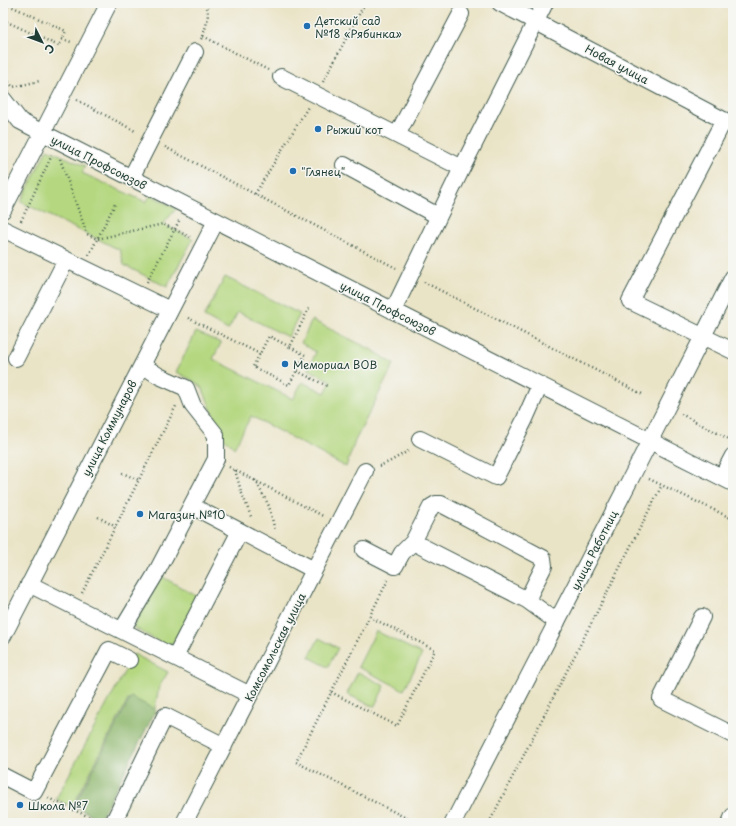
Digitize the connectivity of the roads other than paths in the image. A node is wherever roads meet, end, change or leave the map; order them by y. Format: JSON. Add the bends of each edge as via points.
{"nodes":[{"id":1,"x":109,"y":3,"type":"edge"},
{"id":2,"x":500,"y":3,"type":"edge"},
{"id":3,"x":544,"y":3,"type":"edge"},
{"id":4,"x":461,"y":14,"type":"dead end"},
{"id":5,"x":535,"y":21,"type":"junction"},
{"id":6,"x":195,"y":52,"type":"road end"},
{"id":7,"x":281,"y":77,"type":"road end"},
{"id":8,"x":3,"y":99,"type":"edge"},
{"id":9,"x":728,"y":122,"type":"edge"},
{"id":10,"x":43,"y":133,"type":"junction"},
{"id":11,"x":397,"y":135,"type":"junction"},
{"id":12,"x":344,"y":166,"type":"dead end"},
{"id":13,"x":462,"y":168,"type":"junction"},
{"id":14,"x":131,"y":178,"type":"junction"},
{"id":15,"x":3,"y":210,"type":"edge"},
{"id":16,"x":438,"y":216,"type":"junction"},
{"id":17,"x":216,"y":221,"type":"junction"},
{"id":18,"x":9,"y":232,"type":"edge"},
{"id":19,"x":66,"y":260,"type":"junction"},
{"id":20,"x":733,"y":277,"type":"edge"},
{"id":21,"x":170,"y":310,"type":"junction"},
{"id":22,"x":393,"y":311,"type":"junction"},
{"id":23,"x":702,"y":337,"type":"junction"},
{"id":24,"x":733,"y":351,"type":"edge"},
{"id":25,"x":16,"y":358,"type":"dead end"},
{"id":26,"x":142,"y":365,"type":"junction"},
{"id":27,"x":540,"y":385,"type":"junction"},
{"id":28,"x":420,"y":439,"type":"road end"},
{"id":29,"x":650,"y":441,"type":"junction"},
{"id":30,"x":733,"y":456,"type":"edge"},
{"id":31,"x":365,"y":471,"type":"road end"},
{"id":32,"x":727,"y":480,"type":"edge"},
{"id":33,"x":192,"y":506,"type":"junction"},
{"id":34,"x":240,"y":531,"type":"junction"},
{"id":35,"x":414,"y":542,"type":"junction"},
{"id":36,"x":364,"y":550,"type":"dead end"},
{"id":37,"x":314,"y":570,"type":"junction"},
{"id":38,"x":29,"y":584,"type":"junction"},
{"id":39,"x":527,"y":600,"type":"junction"},
{"id":40,"x":702,"y":617,"type":"dead end"},
{"id":41,"x":557,"y":622,"type":"junction"},
{"id":42,"x":122,"y":630,"type":"junction"},
{"id":43,"x":3,"y":636,"type":"edge"},
{"id":44,"x":174,"y":657,"type":"junction"},
{"id":45,"x":129,"y":660,"type":"dead end"},
{"id":46,"x":250,"y":695,"type":"junction"},
{"id":47,"x":733,"y":734,"type":"edge"},
{"id":48,"x":224,"y":746,"type":"junction"},
{"id":49,"x":3,"y":776,"type":"edge"},
{"id":50,"x":733,"y":816,"type":"edge"},
{"id":51,"x":113,"y":823,"type":"edge"},
{"id":52,"x":184,"y":823,"type":"edge"},
{"id":53,"x":453,"y":823,"type":"edge"},
{"id":54,"x":730,"y":823,"type":"edge"}],
"edges":[{"from":1,"to":10,"type":"street"},
{"from":2,"to":5,"type":"street","name":"Новая улица"},
{"from":3,"to":5,"type":"street"},
{"from":4,"to":11,"type":"street"},
{"from":5,"to":9,"type":"street","name":"Новая улица"},
{"from":5,"to":13,"type":"street"},
{"from":6,"to":14,"type":"street"},
{"from":7,"to":11,"type":"street"},
{"from":8,"to":10,"type":"street","name":"улица Профсоюзов","via":[[20,121]]},
{"from":9,"to":23,"type":"street","via":[[630,301]]},
{"from":10,"to":14,"type":"street","name":"улица Профсоюзов"},
{"from":10,"to":15,"type":"street"},
{"from":11,"to":13,"type":"street"},
{"from":12,"to":16,"type":"street"},
{"from":13,"to":16,"type":"street"},
{"from":14,"to":17,"type":"street","name":"улица Профсоюзов"},
{"from":16,"to":22,"type":"street"},
{"from":17,"to":21,"type":"street","name":"улица Коммунаров"},
{"from":17,"to":22,"type":"street","name":"улица Профсоюзов"},
{"from":18,"to":19,"type":"street"},
{"from":19,"to":21,"type":"street"},
{"from":19,"to":25,"type":"street"},
{"from":20,"to":23,"type":"street","name":"улица Работниц"},
{"from":21,"to":26,"type":"street","name":"улица Коммунаров"},
{"from":22,"to":27,"type":"street","name":"улица Профсоюзов"},
{"from":23,"to":24,"type":"street"},
{"from":23,"to":29,"type":"street","name":"улица Работниц"},
{"from":26,"to":33,"type":"street","via":[[186,388],[194,406],[216,435],[216,459]]},
{"from":26,"to":38,"type":"street","name":"улица Коммунаров"},
{"from":27,"to":28,"type":"street","via":[[496,477]]},
{"from":27,"to":29,"type":"street","name":"улица Профсоюзов"},
{"from":29,"to":32,"type":"street","name":"улица Профсоюзов"},
{"from":29,"to":41,"type":"street","name":"улица Работниц"},
{"from":30,"to":32,"type":"street"},
{"from":31,"to":37,"type":"street","name":"Комсомольская улица"},
{"from":33,"to":34,"type":"street"},
{"from":33,"to":42,"type":"street"},
{"from":34,"to":37,"type":"street"},
{"from":34,"to":44,"type":"street"},
{"from":35,"to":36,"type":"street","via":[[402,553],[395,566]]},
{"from":35,"to":39,"type":"street"},
{"from":35,"to":39,"type":"street","via":[[431,507],[438,504],[508,538],[545,560]]},
{"from":37,"to":46,"type":"street","name":"Комсомольская улица"},
{"from":38,"to":42,"type":"street"},
{"from":38,"to":43,"type":"street","name":"улица Коммунаров"},
{"from":39,"to":41,"type":"street"},
{"from":40,"to":47,"type":"street","via":[[661,698]]},
{"from":41,"to":53,"type":"street","name":"улица Работниц"},
{"from":42,"to":44,"type":"street"},
{"from":44,"to":46,"type":"street"},
{"from":45,"to":49,"type":"street","via":[[109,650],[34,792]]},
{"from":46,"to":48,"type":"street","name":"Комсомольская улица"},
{"from":48,"to":51,"type":"street","via":[[165,716]]},
{"from":48,"to":52,"type":"street","name":"Комсомольская улица"},
{"from":50,"to":54,"type":"street"}]}
